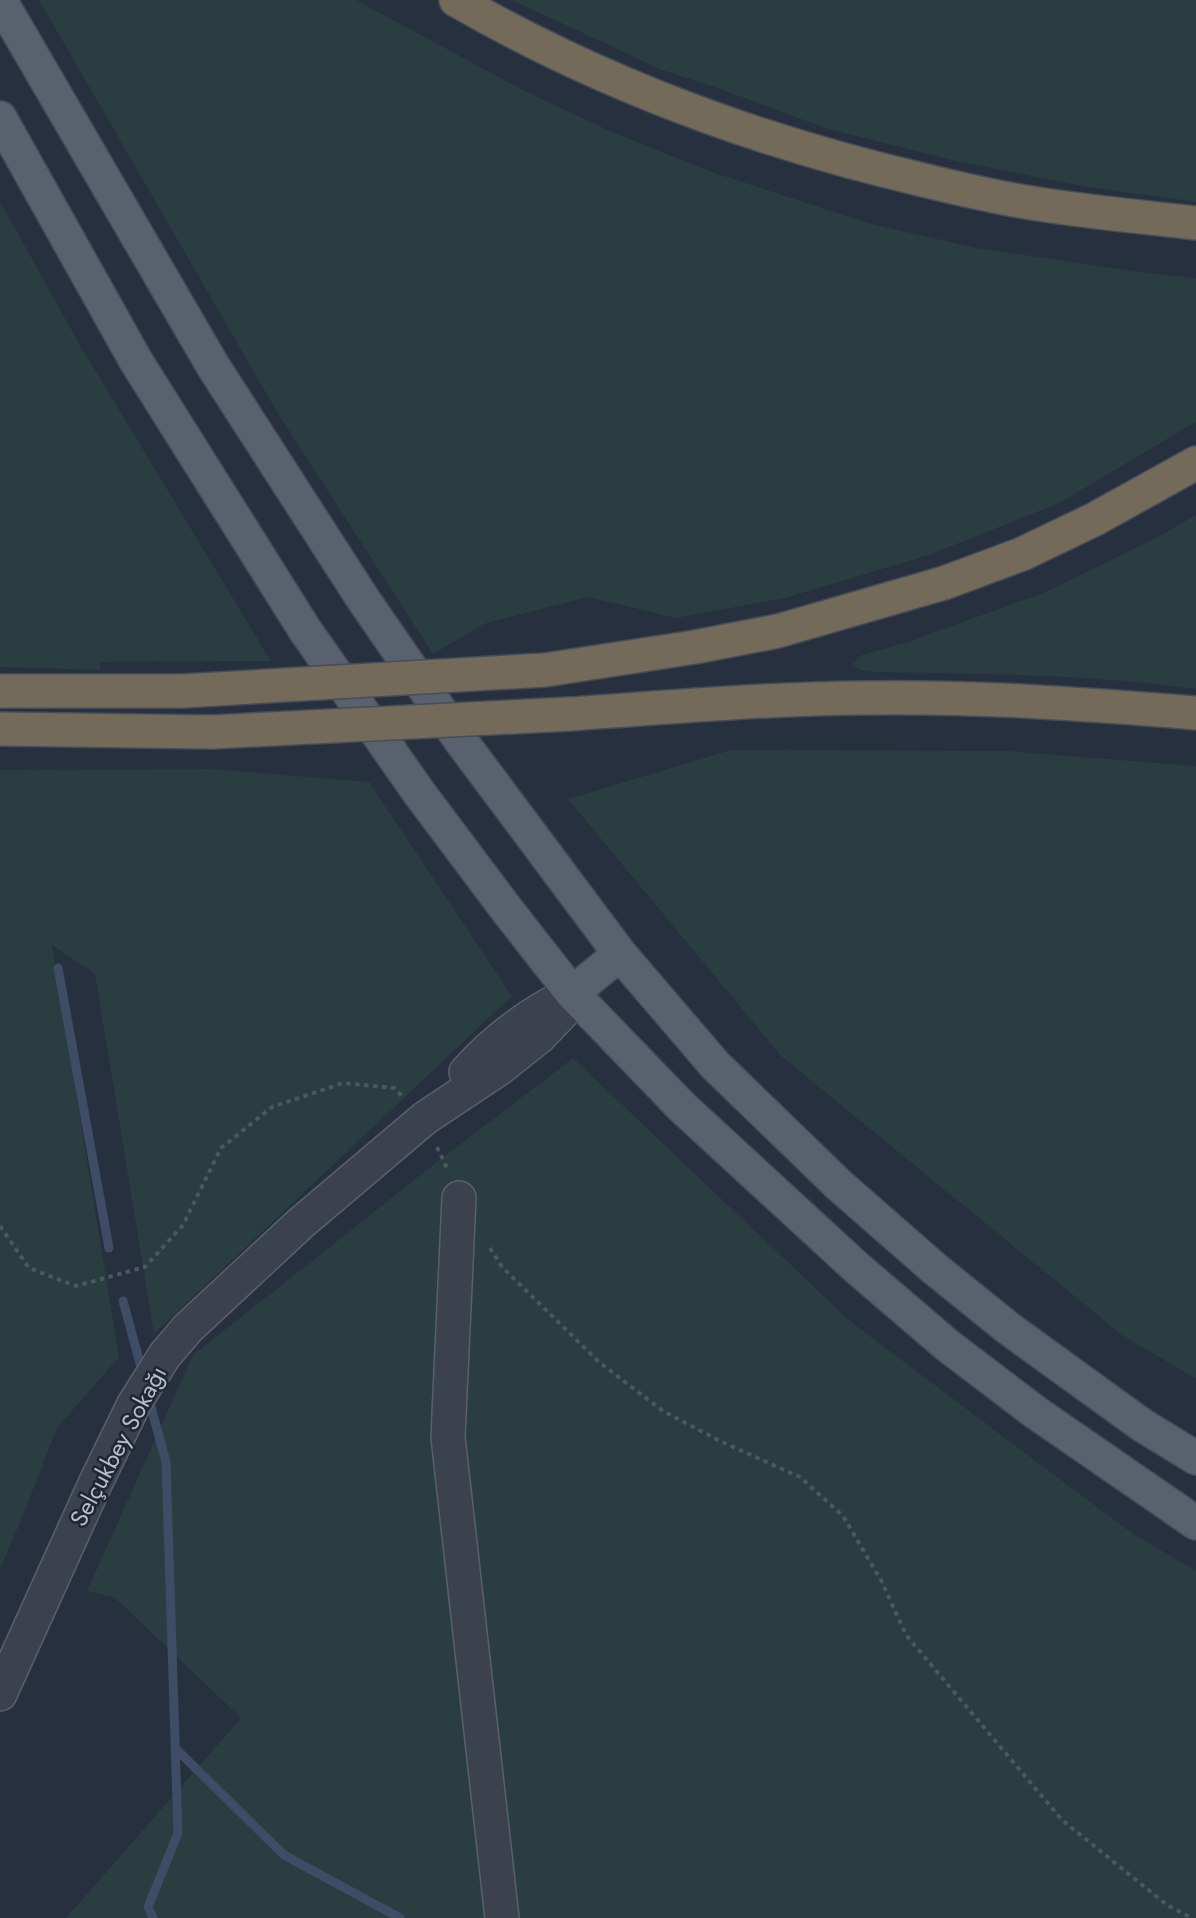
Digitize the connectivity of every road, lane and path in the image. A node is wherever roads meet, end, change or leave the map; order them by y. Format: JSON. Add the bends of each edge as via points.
{"nodes":[{"id":1,"x":0,"y":0,"type":"edge"},
{"id":2,"x":456,"y":0,"type":"edge"},
{"id":3,"x":0,"y":118,"type":"edge"},
{"id":4,"x":1196,"y":223,"type":"edge"},
{"id":5,"x":1196,"y":464,"type":"edge"},
{"id":6,"x":0,"y":692,"type":"edge"},
{"id":7,"x":1196,"y":713,"type":"edge"},
{"id":8,"x":0,"y":729,"type":"edge"},
{"id":9,"x":620,"y":954,"type":"junction"},
{"id":10,"x":572,"y":993,"type":"junction"},
{"id":11,"x":425,"y":1118,"type":"junction"},
{"id":12,"x":459,"y":1198,"type":"joint"},
{"id":13,"x":0,"y":1226,"type":"edge"},
{"id":14,"x":490,"y":1247,"type":"dead end"},
{"id":15,"x":1196,"y":1458,"type":"edge"},
{"id":16,"x":1196,"y":1523,"type":"edge"},
{"id":17,"x":0,"y":1694,"type":"edge"},
{"id":18,"x":502,"y":1918,"type":"edge"},
{"id":19,"x":1192,"y":1918,"type":"edge"}],
"edges":[{"from":1,"to":9,"type":"main road","via":[[213,366],[357,589],[461,741]]},
{"from":2,"to":4,"type":"highway","via":[[554,52],[627,84],[738,129],[784,143],[966,190],[1064,208]]},
{"from":3,"to":10,"type":"main road","via":[[136,361],[304,630],[420,794]]},
{"from":5,"to":6,"type":"highway","bridge":true,"via":[[1022,554],[944,583],[778,631],[695,648],[545,670],[182,691]]},
{"from":7,"to":8,"type":"highway","bridge":true,"via":[[1039,701],[862,698],[212,732]]},
{"from":9,"to":10,"type":"main road"},
{"from":9,"to":15,"type":"main road","via":[[715,1065],[848,1193],[1008,1328],[1142,1425]]},
{"from":10,"to":11,"type":"street","name":"Selçukbey Sokağı","via":[[536,1011],[500,1038]]},
{"from":10,"to":16,"type":"main road","via":[[690,1114],[929,1330],[1035,1412]]},
{"from":11,"to":12,"type":"path"},
{"from":11,"to":13,"type":"path","via":[[394,1088],[343,1083],[272,1107],[221,1148],[183,1225],[145,1266],[76,1286],[29,1268]]},
{"from":11,"to":17,"type":"street","name":"Selçukbey Sokağı","via":[[301,1223],[188,1328],[165,1355],[134,1404],[94,1484]]},
{"from":12,"to":18,"type":"street","via":[[448,1437]]},
{"from":14,"to":19,"type":"path","via":[[502,1267],[599,1362],[663,1411],[800,1477],[843,1516],[882,1582],[906,1635],[1062,1820],[1167,1905]]}]}
